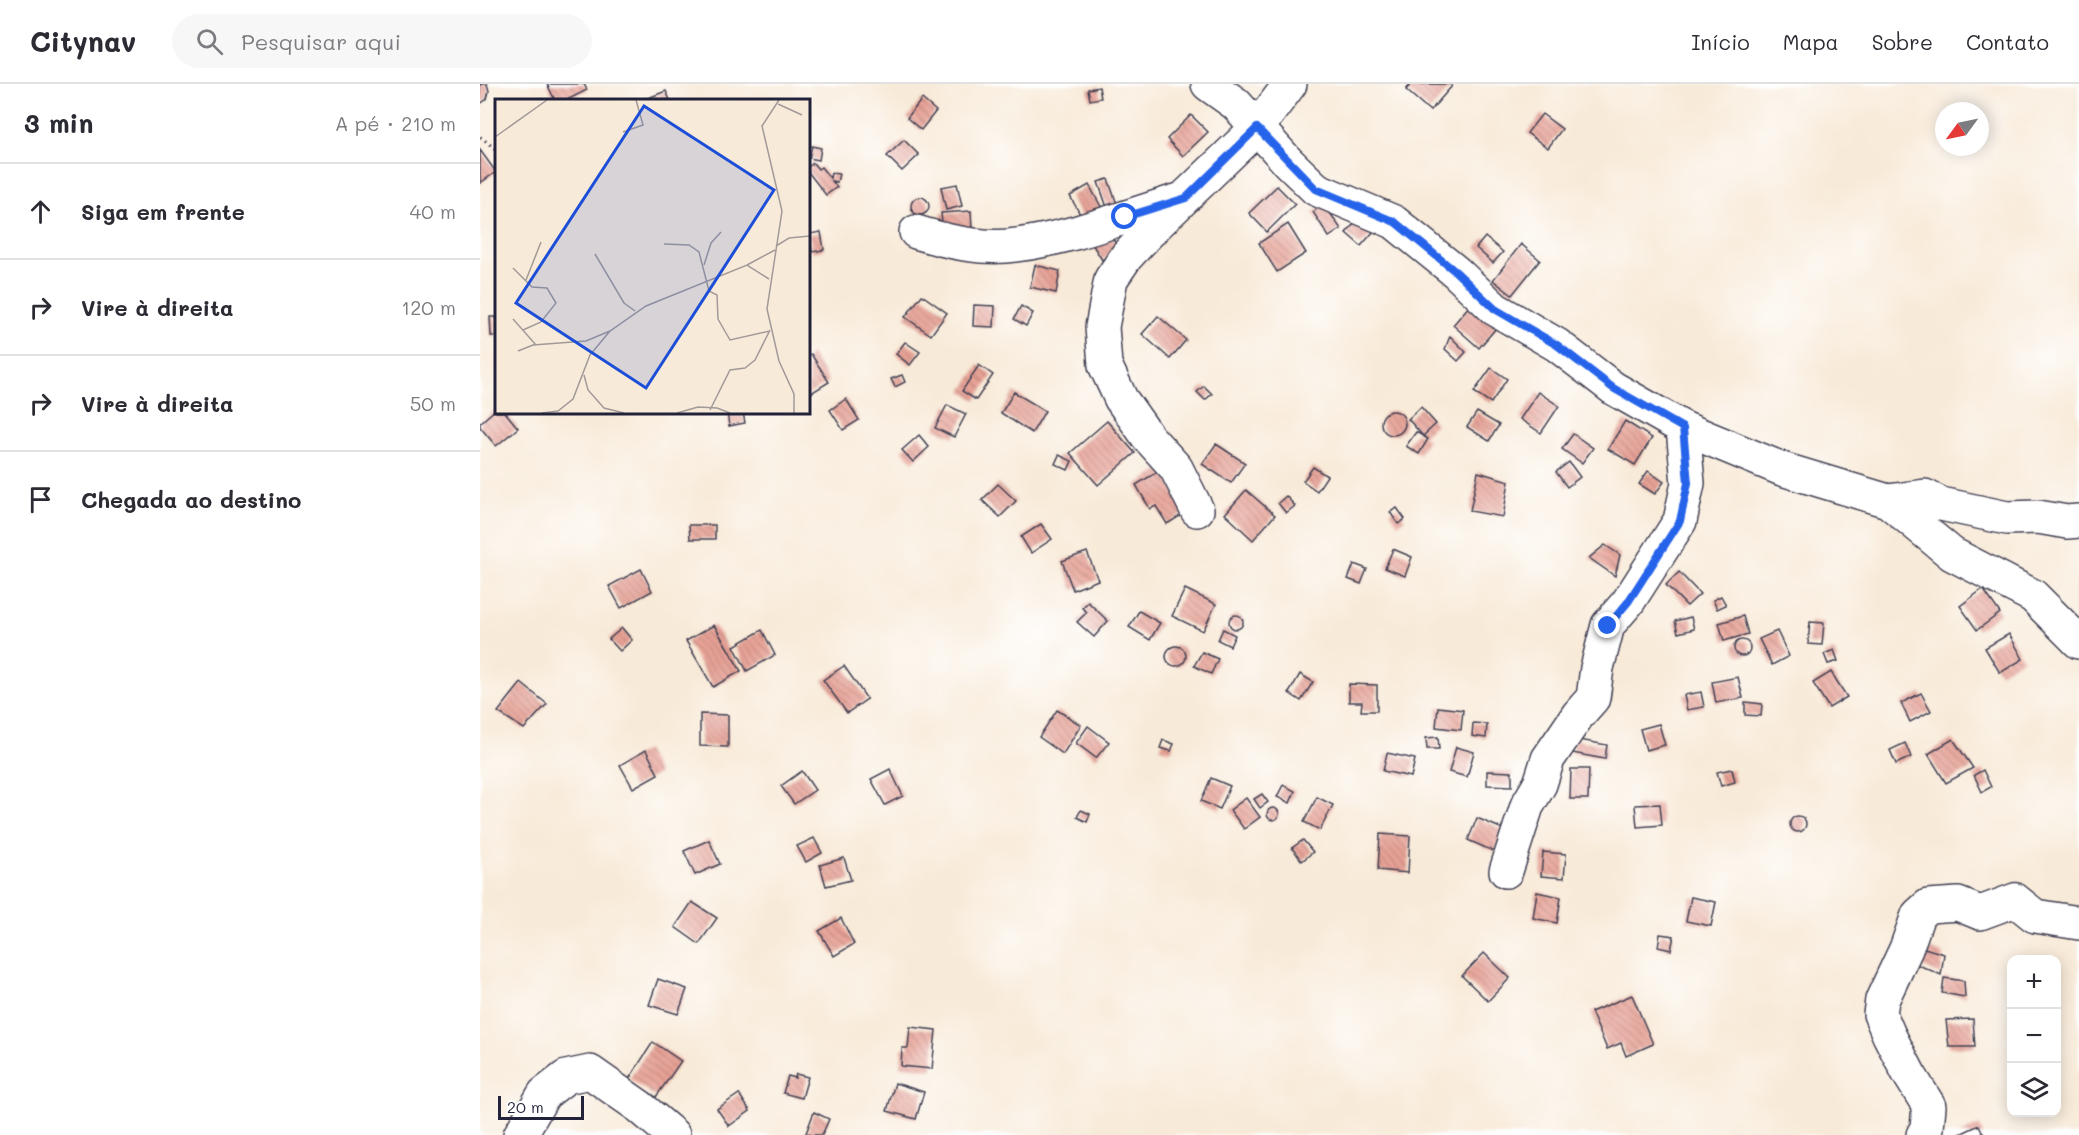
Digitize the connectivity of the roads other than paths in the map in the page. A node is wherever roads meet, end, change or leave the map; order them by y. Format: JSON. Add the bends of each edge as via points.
{"nodes":[{"id":1,"x":1208,"y":84,"type":"edge"},
{"id":2,"x":1290,"y":84,"type":"edge"},
{"id":3,"x":1257,"y":128,"type":"junction"},
{"id":4,"x":1186,"y":198,"type":"junction"},
{"id":5,"x":916,"y":231,"type":"dead end"},
{"id":6,"x":1683,"y":428,"type":"junction"},
{"id":7,"x":1888,"y":501,"type":"junction"},
{"id":8,"x":1197,"y":510,"type":"dead end"},
{"id":9,"x":2079,"y":521,"type":"edge"},
{"id":10,"x":2079,"y":642,"type":"edge"},
{"id":11,"x":1506,"y":871,"type":"dead end"},
{"id":12,"x":2079,"y":923,"type":"edge"},
{"id":13,"x":520,"y":1135,"type":"edge"},
{"id":14,"x":673,"y":1135,"type":"edge"},
{"id":15,"x":1923,"y":1135,"type":"edge"}],
"edges":[{"from":1,"to":3,"type":"street","via":[[1236,104]]},
{"from":2,"to":3,"type":"street"},
{"from":3,"to":4,"type":"street"},
{"from":3,"to":6,"type":"street","via":[[1316,189],[1395,222],[1495,309],[1557,345],[1613,388]]},
{"from":4,"to":5,"type":"street","via":[[1083,230],[1014,246],[964,244]]},
{"from":4,"to":8,"type":"street","via":[[1154,227],[1111,279],[1102,327],[1105,365],[1120,399],[1176,468]]},
{"from":6,"to":7,"type":"street","via":[[1782,469]]},
{"from":6,"to":11,"type":"street","via":[[1688,483],[1680,521],[1608,626],[1593,698],[1548,759],[1527,806]]},
{"from":7,"to":9,"type":"street","via":[[1925,496],[1941,504],[2007,518]]},
{"from":7,"to":10,"type":"street","via":[[1952,554],[2033,596]]},
{"from":12,"to":15,"type":"street","via":[[2035,916],[2015,900],[1980,913],[1958,904],[1928,906],[1918,915],[1882,1000],[1880,1014],[1929,1106]]},
{"from":13,"to":14,"type":"street","via":[[544,1094],[566,1077],[590,1072]]}]}
